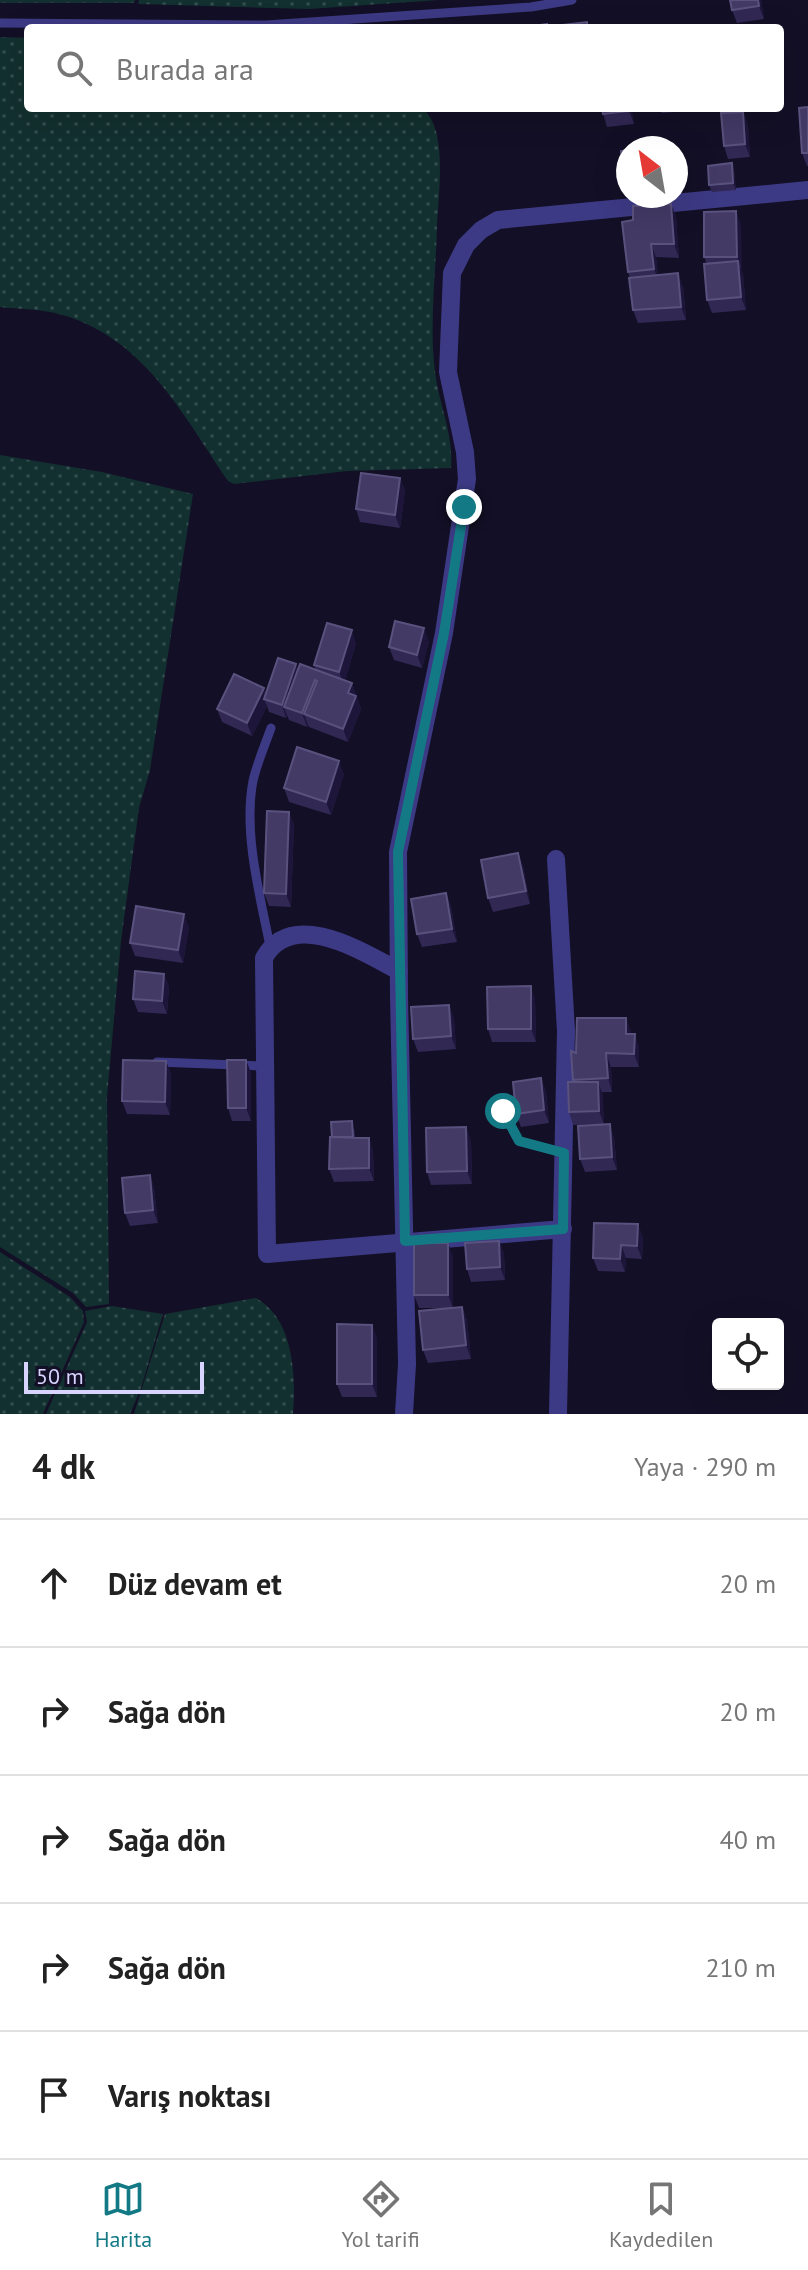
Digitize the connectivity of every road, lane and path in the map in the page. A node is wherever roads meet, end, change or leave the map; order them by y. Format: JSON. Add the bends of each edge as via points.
{"nodes":[{"id":1,"x":572,"y":0,"type":"edge"},
{"id":2,"x":0,"y":23,"type":"edge"},
{"id":3,"x":133,"y":24,"type":"edge"},
{"id":4,"x":281,"y":24,"type":"edge"},
{"id":5,"x":808,"y":190,"type":"edge"},
{"id":6,"x":271,"y":728,"type":"dead end"},
{"id":7,"x":556,"y":859,"type":"dead end"},
{"id":8,"x":270,"y":946,"type":"junction"},
{"id":9,"x":399,"y":971,"type":"junction"},
{"id":10,"x":150,"y":1062,"type":"edge"},
{"id":11,"x":263,"y":1066,"type":"junction"},
{"id":12,"x":503,"y":1111,"type":"dead end"},
{"id":13,"x":564,"y":1153,"type":"junction"},
{"id":14,"x":563,"y":1229,"type":"junction"},
{"id":15,"x":405,"y":1241,"type":"junction"},
{"id":16,"x":404,"y":1414,"type":"edge"},
{"id":17,"x":558,"y":1414,"type":"edge"}],
"edges":[{"from":1,"to":4,"type":"lane"},
{"from":2,"to":3,"type":"lane"},
{"from":5,"to":9,"type":"street","via":[[498,220],[481,230],[459,256],[452,273],[448,372],[467,479],[444,633],[398,852]]},
{"from":6,"to":8,"type":"lane","via":[[253,781],[252,804],[253,849]]},
{"from":7,"to":13,"type":"street","via":[[566,1031]]},
{"from":8,"to":9,"type":"street","via":[[317,934]]},
{"from":8,"to":11,"type":"street","via":[[262,985]]},
{"from":9,"to":15,"type":"street"},
{"from":10,"to":11,"type":"lane"},
{"from":11,"to":15,"type":"street","via":[[267,1254]]},
{"from":12,"to":13,"type":"lane","via":[[519,1141]]},
{"from":13,"to":14,"type":"street"},
{"from":14,"to":15,"type":"street"},
{"from":14,"to":17,"type":"street"},
{"from":15,"to":16,"type":"street"}]}
